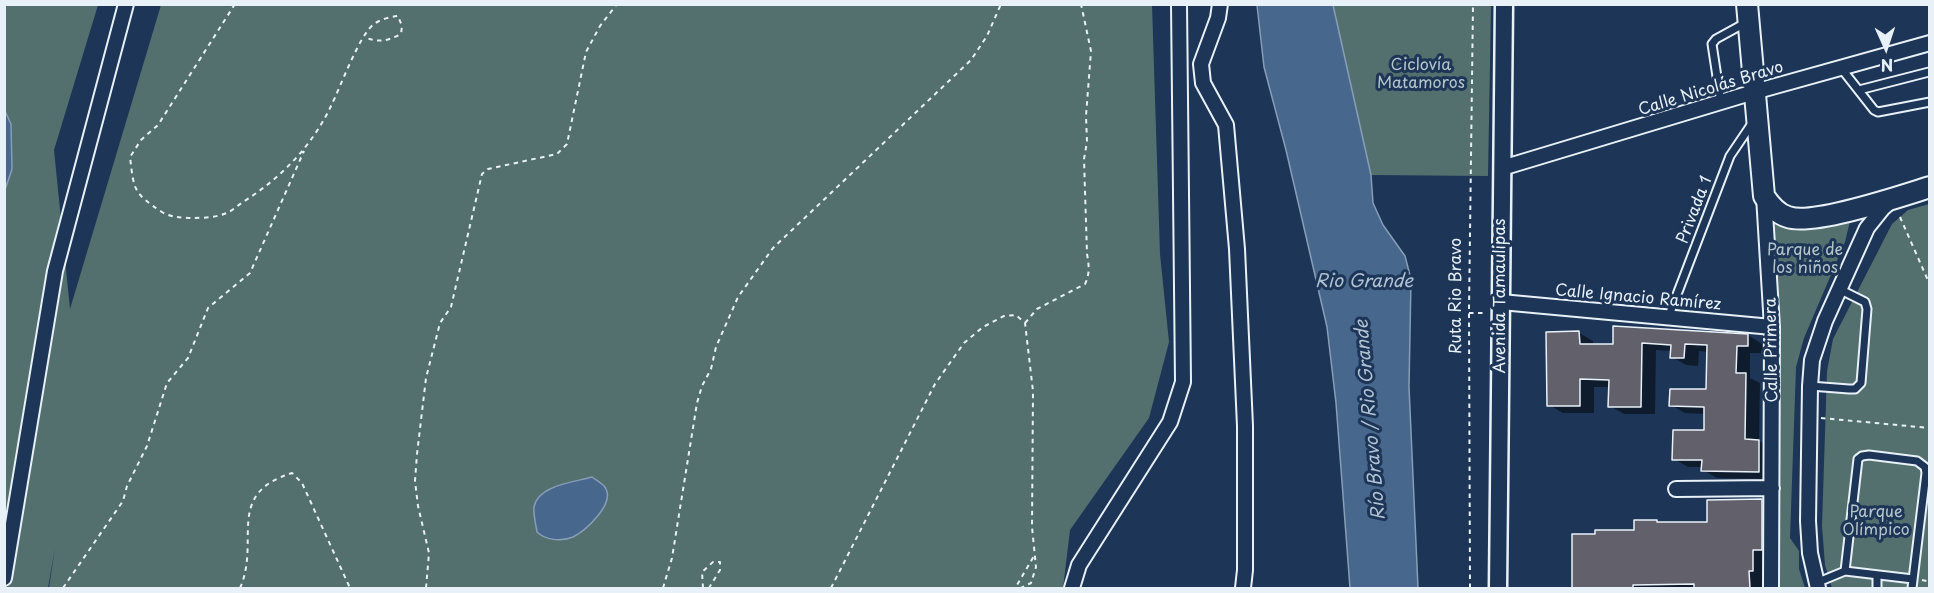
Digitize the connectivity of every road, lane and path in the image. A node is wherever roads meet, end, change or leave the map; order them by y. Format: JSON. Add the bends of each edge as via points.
{"nodes":[{"id":1,"x":126,"y":4,"type":"edge"},
{"id":2,"x":235,"y":4,"type":"edge"},
{"id":3,"x":617,"y":4,"type":"edge"},
{"id":4,"x":1000,"y":4,"type":"edge"},
{"id":5,"x":1081,"y":4,"type":"edge"},
{"id":6,"x":1179,"y":4,"type":"edge"},
{"id":7,"x":1220,"y":4,"type":"edge"},
{"id":8,"x":1473,"y":4,"type":"edge"},
{"id":9,"x":1504,"y":4,"type":"edge"},
{"id":10,"x":1747,"y":13,"type":"edge"},
{"id":11,"x":364,"y":37,"type":"junction"},
{"id":12,"x":1929,"y":43,"type":"edge"},
{"id":13,"x":1841,"y":68,"type":"junction"},
{"id":14,"x":1929,"y":72,"type":"edge"},
{"id":15,"x":1859,"y":90,"type":"junction"},
{"id":16,"x":1754,"y":92,"type":"junction"},
{"id":17,"x":1929,"y":102,"type":"edge"},
{"id":18,"x":1721,"y":103,"type":"junction"},
{"id":19,"x":1756,"y":118,"type":"junction"},
{"id":20,"x":306,"y":146,"type":"junction"},
{"id":21,"x":1502,"y":168,"type":"junction"},
{"id":22,"x":1929,"y":187,"type":"edge"},
{"id":23,"x":1764,"y":196,"type":"junction"},
{"id":24,"x":1898,"y":207,"type":"junction"},
{"id":25,"x":1929,"y":284,"type":"edge"},
{"id":26,"x":1839,"y":289,"type":"junction"},
{"id":27,"x":1501,"y":302,"type":"junction"},
{"id":28,"x":1668,"y":318,"type":"junction"},
{"id":29,"x":1025,"y":322,"type":"junction"},
{"id":30,"x":1772,"y":327,"type":"junction"},
{"id":31,"x":1810,"y":386,"type":"junction"},
{"id":32,"x":1810,"y":417,"type":"junction"},
{"id":33,"x":1929,"y":428,"type":"edge"},
{"id":34,"x":1772,"y":488,"type":"junction"},
{"id":35,"x":1677,"y":489,"type":"dead end"},
{"id":36,"x":1034,"y":556,"type":"junction"},
{"id":37,"x":1845,"y":571,"type":"junction"},
{"id":38,"x":1877,"y":575,"type":"junction"},
{"id":39,"x":4,"y":578,"type":"edge"},
{"id":40,"x":1913,"y":579,"type":"junction"},
{"id":41,"x":1817,"y":586,"type":"edge"},
{"id":42,"x":63,"y":588,"type":"edge"},
{"id":43,"x":240,"y":588,"type":"edge"},
{"id":44,"x":350,"y":588,"type":"edge"},
{"id":45,"x":426,"y":588,"type":"edge"},
{"id":46,"x":663,"y":588,"type":"edge"},
{"id":47,"x":703,"y":588,"type":"edge"},
{"id":48,"x":710,"y":588,"type":"edge"},
{"id":49,"x":831,"y":588,"type":"edge"},
{"id":50,"x":1072,"y":588,"type":"edge"},
{"id":51,"x":1243,"y":588,"type":"edge"},
{"id":52,"x":1470,"y":588,"type":"edge"},
{"id":53,"x":1498,"y":588,"type":"edge"},
{"id":54,"x":1771,"y":588,"type":"edge"},
{"id":55,"x":1877,"y":588,"type":"edge"},
{"id":56,"x":1912,"y":588,"type":"edge"}],
"edges":[{"from":1,"to":39,"type":"street","via":[[55,272]]},
{"from":2,"to":20,"type":"path","via":[[158,124],[130,157],[133,184],[141,198],[169,216],[200,219],[225,214],[265,188]]},
{"from":3,"to":45,"type":"path","via":[[585,52],[567,144],[557,154],[488,169],[482,174],[451,307],[440,323],[426,378],[415,481],[429,553]]},
{"from":4,"to":46,"type":"path","via":[[987,36],[971,60],[773,248],[738,297],[697,403],[672,558]]},
{"from":5,"to":29,"type":"path","via":[[1091,51],[1084,159],[1090,269],[1085,284],[1037,309]]},
{"from":6,"to":50,"type":"street","via":[[1183,382],[1170,422],[1079,565]]},
{"from":7,"to":51,"type":"street","via":[[1202,64],[1203,83],[1226,125],[1237,249],[1245,426]]},
{"from":8,"to":52,"type":"path","name":"Ruta Rio Bravo","via":[[1468,310]]},
{"from":9,"to":21,"type":"street","name":"Avenida Tamaulipas"},
{"from":10,"to":16,"type":"main road","name":"Calle Primera"},
{"from":10,"to":18,"type":"lane","via":[[1712,44]]},
{"from":11,"to":11,"type":"path","via":[[372,25],[398,16],[401,34],[388,41]]},
{"from":11,"to":20,"type":"path","via":[[332,105]]},
{"from":12,"to":13,"type":"street","name":"Calle Nicolás Bravo"},
{"from":13,"to":15,"type":"lane"},
{"from":13,"to":16,"type":"street","name":"Calle Nicolás Bravo"},
{"from":14,"to":15,"type":"lane"},
{"from":15,"to":17,"type":"lane","via":[[1878,112]]},
{"from":16,"to":18,"type":"street","name":"Calle Nicolás Bravo"},
{"from":16,"to":19,"type":"main road","name":"Calle Primera"},
{"from":18,"to":21,"type":"street","name":"Calle Nicolás Bravo"},
{"from":19,"to":23,"type":"main road","name":"Calle Primera"},
{"from":19,"to":28,"type":"lane","name":"Privada 1","via":[[1730,156]]},
{"from":20,"to":42,"type":"path","via":[[250,273],[208,308],[188,358],[167,383],[147,446],[123,501]]},
{"from":21,"to":27,"type":"street","name":"Avenida Tamaulipas"},
{"from":22,"to":24,"type":"main road"},
{"from":23,"to":24,"type":"main road","via":[[1773,209],[1799,219]]},
{"from":23,"to":30,"type":"street","name":"Calle Primera"},
{"from":24,"to":25,"type":"path"},
{"from":24,"to":26,"type":"street","via":[[1883,208],[1867,228]]},
{"from":26,"to":31,"type":"street","via":[[1815,349]]},
{"from":26,"to":31,"type":"lane","via":[[1865,302],[1867,309],[1861,383],[1855,389]]},
{"from":27,"to":28,"type":"street","name":"Calle Ignacio Ramírez"},
{"from":27,"to":53,"type":"street","name":"Avenida Tamaulipas"},
{"from":28,"to":30,"type":"street","name":"Calle Ignacio Ramírez"},
{"from":29,"to":36,"type":"path","via":[[1033,391]]},
{"from":29,"to":49,"type":"path","via":[[1016,315],[1004,316],[964,343],[935,384]]},
{"from":30,"to":34,"type":"street","name":"Calle Primera"},
{"from":31,"to":32,"type":"street"},
{"from":32,"to":33,"type":"path"},
{"from":32,"to":41,"type":"street","via":[[1808,521]]},
{"from":34,"to":35,"type":"street"},
{"from":34,"to":54,"type":"street","name":"Calle Primera"},
{"from":36,"to":36,"type":"path","via":[[1036,567],[1031,584],[1021,588],[1017,585]]},
{"from":37,"to":38,"type":"lane"},
{"from":37,"to":40,"type":"lane","via":[[1856,463],[1869,455],[1917,461],[1925,467]]},
{"from":37,"to":41,"type":"lane"},
{"from":38,"to":40,"type":"lane"},
{"from":38,"to":55,"type":"lane"},
{"from":40,"to":56,"type":"lane"},
{"from":43,"to":44,"type":"path","via":[[248,559],[247,516],[251,502],[277,477],[292,473],[302,483]]},
{"from":47,"to":48,"type":"path","via":[[702,572],[713,562],[720,562]]}]}
